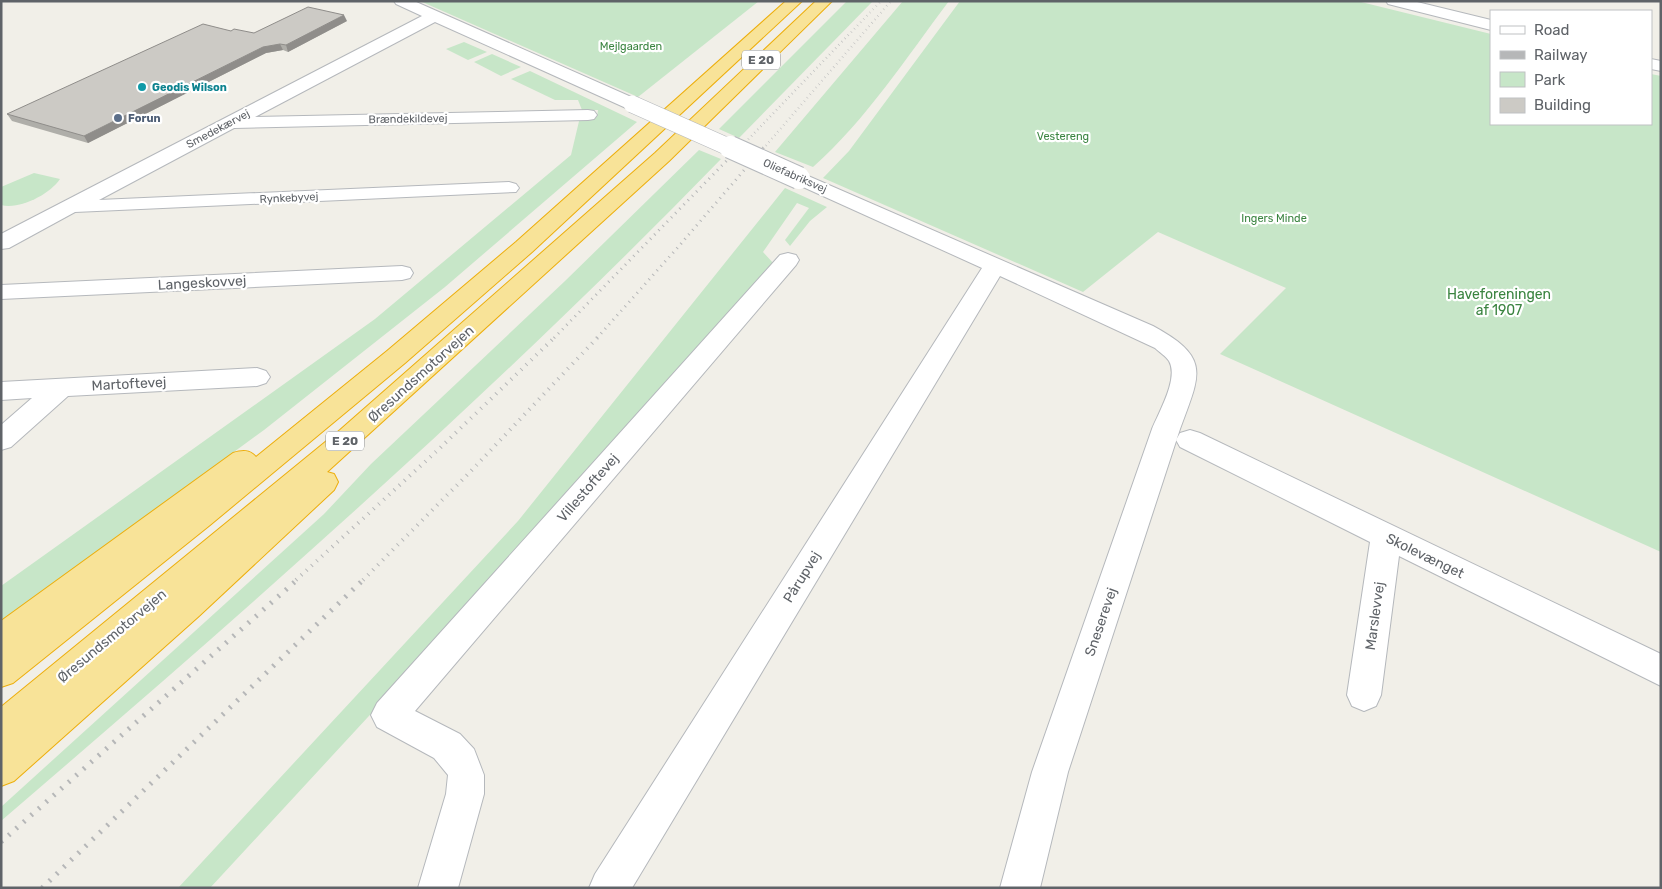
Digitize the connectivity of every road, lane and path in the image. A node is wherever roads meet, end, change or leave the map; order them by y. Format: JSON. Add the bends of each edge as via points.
{"nodes":[{"id":1,"x":401,"y":1,"type":"edge"},
{"id":2,"x":795,"y":1,"type":"edge"},
{"id":3,"x":825,"y":1,"type":"edge"},
{"id":4,"x":1393,"y":1,"type":"edge"},
{"id":5,"x":434,"y":16,"type":"junction"},
{"id":6,"x":1490,"y":25,"type":"edge"},
{"id":7,"x":681,"y":101,"type":"junction"},
{"id":8,"x":588,"y":115,"type":"dead end"},
{"id":9,"x":229,"y":123,"type":"junction"},
{"id":10,"x":662,"y":157,"type":"junction"},
{"id":11,"x":509,"y":188,"type":"dead end"},
{"id":12,"x":69,"y":208,"type":"junction"},
{"id":13,"x":1,"y":243,"type":"edge"},
{"id":14,"x":788,"y":260,"type":"dead end"},
{"id":15,"x":995,"y":266,"type":"junction"},
{"id":16,"x":402,"y":273,"type":"dead end"},
{"id":17,"x":1,"y":292,"type":"edge"},
{"id":18,"x":1184,"y":360,"type":"joint"},
{"id":19,"x":257,"y":377,"type":"dead end"},
{"id":20,"x":62,"y":387,"type":"junction"},
{"id":21,"x":1,"y":390,"type":"edge"},
{"id":22,"x":1,"y":440,"type":"edge"},
{"id":23,"x":1190,"y":440,"type":"dead end"},
{"id":24,"x":1386,"y":537,"type":"junction"},
{"id":25,"x":1,"y":640,"type":"edge"},
{"id":26,"x":1,"y":672,"type":"edge"},
{"id":27,"x":1661,"y":672,"type":"edge"},
{"id":28,"x":1364,"y":695,"type":"dead end"},
{"id":29,"x":1,"y":729,"type":"edge"},
{"id":30,"x":1,"y":768,"type":"edge"},
{"id":31,"x":438,"y":888,"type":"edge"},
{"id":32,"x":609,"y":888,"type":"edge"},
{"id":33,"x":1020,"y":888,"type":"edge"}],
"edges":[{"from":1,"to":5,"type":"street","name":"Oliefabriksvej"},
{"from":2,"to":7,"type":"highway","name":"Øresundsmotorvejen","number":"E 20"},
{"from":3,"to":10,"type":"highway","name":"Øresundsmotorvejen","number":"E 20"},
{"from":4,"to":6,"type":"street"},
{"from":5,"to":9,"type":"street","name":"Smedekærvej"},
{"from":5,"to":15,"type":"street","name":"Oliefabriksvej","bridge":true},
{"from":7,"to":25,"type":"highway","via":[[647,126],[330,395]]},
{"from":7,"to":26,"type":"highway","name":"Øresundsmotorvejen","number":"E 20","via":[[524,247],[437,322],[195,522]]},
{"from":8,"to":9,"type":"street","name":"Brændekildevej"},
{"from":9,"to":12,"type":"street","name":"Smedekærvej"},
{"from":10,"to":29,"type":"highway","name":"Øresundsmotorvejen","number":"E 20","via":[[350,437]]},
{"from":10,"to":30,"type":"highway","via":[[617,209],[470,348],[188,606]]},
{"from":11,"to":12,"type":"street","name":"Rynkebyvej"},
{"from":12,"to":13,"type":"street","name":"Smedekærvej"},
{"from":14,"to":31,"type":"street","name":"Villestoftevej","via":[[389,715],[447,746],[461,761],[466,775],[465,794]]},
{"from":15,"to":18,"type":"street","name":"Oliefabriksvej","via":[[1161,340]]},
{"from":15,"to":32,"type":"street","name":"Pårupvej"},
{"from":16,"to":17,"type":"street","name":"Langeskovvej"},
{"from":18,"to":33,"type":"street","name":"Sneserevej","via":[[1186,373],[1050,772]]},
{"from":19,"to":20,"type":"street","name":"Martoftevej"},
{"from":20,"to":21,"type":"street","name":"Martoftevej"},
{"from":20,"to":22,"type":"street"},
{"from":23,"to":24,"type":"street","name":"Skolevænget"},
{"from":24,"to":27,"type":"street","name":"Skolevænget"},
{"from":24,"to":28,"type":"street","name":"Marslevvej"}]}
